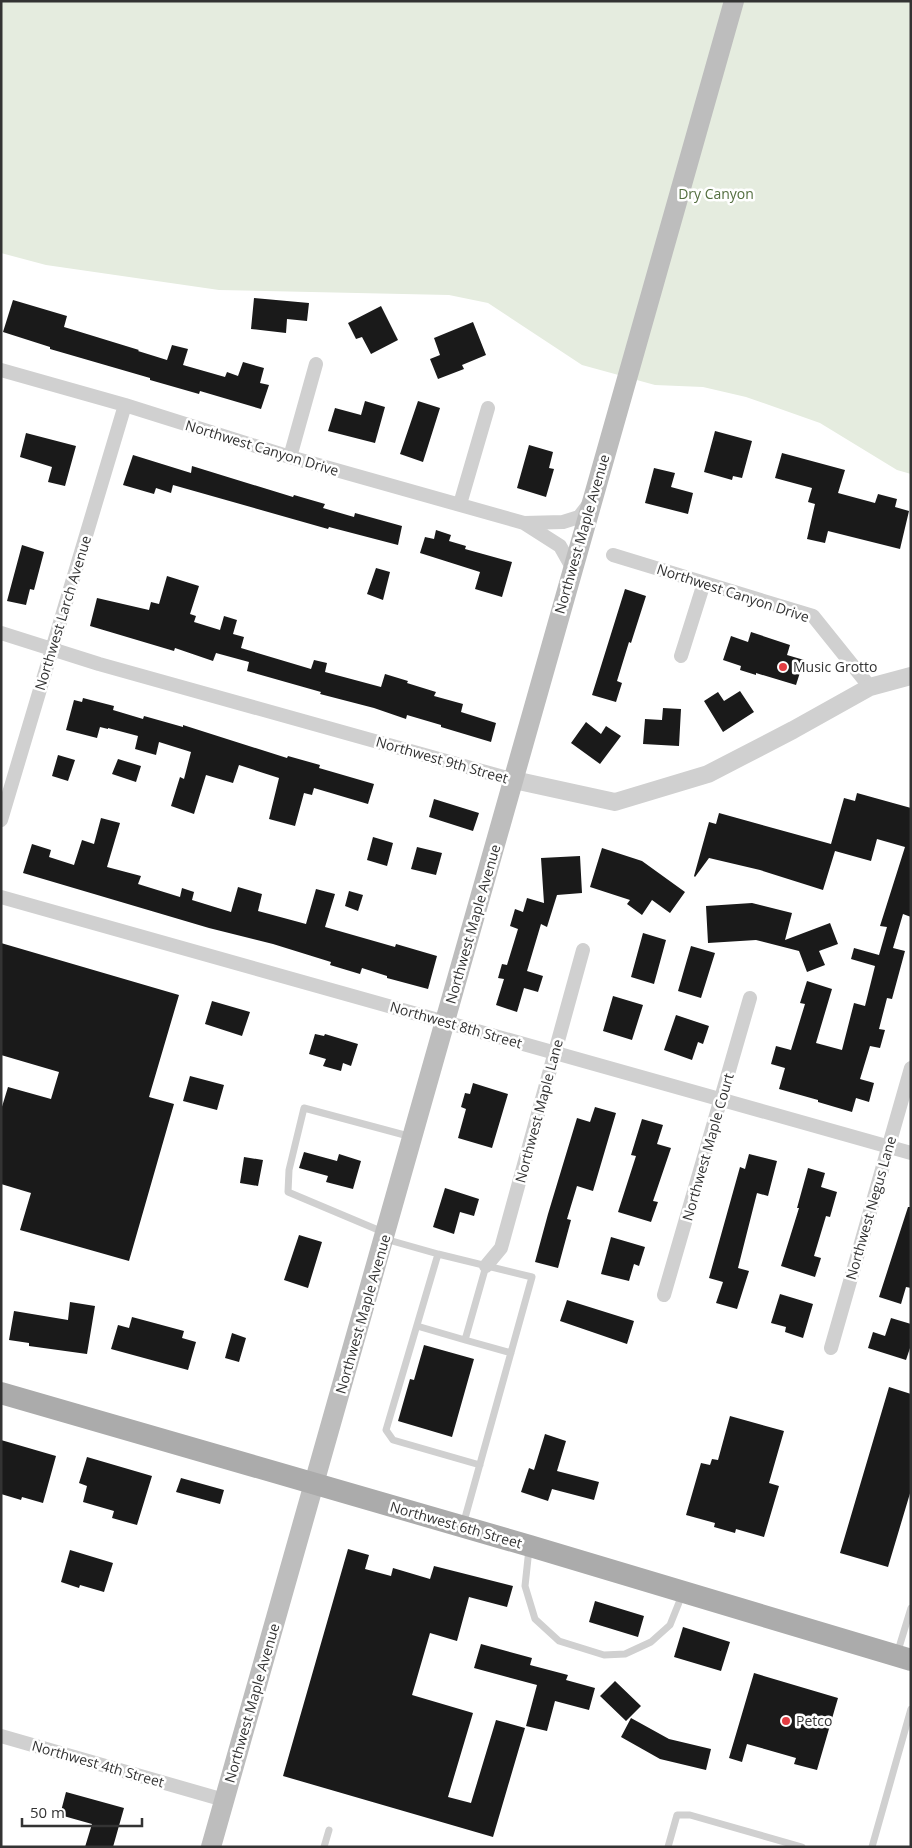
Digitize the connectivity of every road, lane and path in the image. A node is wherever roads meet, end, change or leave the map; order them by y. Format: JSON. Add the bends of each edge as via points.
{"nodes":[{"id":1,"x":734,"y":1,"type":"edge"},
{"id":2,"x":316,"y":364,"type":"dead end"},
{"id":3,"x":1,"y":370,"type":"edge"},
{"id":4,"x":125,"y":405,"type":"junction"},
{"id":5,"x":488,"y":408,"type":"dead end"},
{"id":6,"x":290,"y":457,"type":"junction"},
{"id":7,"x":592,"y":501,"type":"junction"},
{"id":8,"x":460,"y":504,"type":"junction"},
{"id":9,"x":524,"y":523,"type":"junction"},
{"id":10,"x":613,"y":555,"type":"dead end"},
{"id":11,"x":573,"y":569,"type":"junction"},
{"id":12,"x":704,"y":583,"type":"junction"},
{"id":13,"x":1,"y":633,"type":"edge"},
{"id":14,"x":52,"y":649,"type":"junction"},
{"id":15,"x":682,"y":656,"type":"dead end"},
{"id":16,"x":911,"y":676,"type":"edge"},
{"id":17,"x":870,"y":687,"type":"junction"},
{"id":18,"x":514,"y":780,"type":"junction"},
{"id":19,"x":1,"y":820,"type":"edge"},
{"id":20,"x":1,"y":897,"type":"edge"},
{"id":21,"x":583,"y":950,"type":"dead end"},
{"id":22,"x":750,"y":998,"type":"dead end"},
{"id":23,"x":446,"y":1022,"type":"junction"},
{"id":24,"x":555,"y":1052,"type":"junction"},
{"id":25,"x":911,"y":1068,"type":"edge"},
{"id":26,"x":722,"y":1100,"type":"junction"},
{"id":27,"x":413,"y":1137,"type":"junction"},
{"id":28,"x":888,"y":1146,"type":"junction"},
{"id":29,"x":911,"y":1152,"type":"edge"},
{"id":30,"x":385,"y":1236,"type":"junction"},
{"id":31,"x":438,"y":1254,"type":"junction"},
{"id":32,"x":486,"y":1266,"type":"junction"},
{"id":33,"x":664,"y":1295,"type":"dead end"},
{"id":34,"x":417,"y":1326,"type":"junction"},
{"id":35,"x":465,"y":1340,"type":"junction"},
{"id":36,"x":831,"y":1348,"type":"dead end"},
{"id":37,"x":511,"y":1353,"type":"junction"},
{"id":38,"x":1,"y":1393,"type":"edge"},
{"id":39,"x":480,"y":1465,"type":"junction"},
{"id":40,"x":314,"y":1484,"type":"junction"},
{"id":41,"x":462,"y":1528,"type":"junction"},
{"id":42,"x":530,"y":1546,"type":"junction"},
{"id":43,"x":683,"y":1592,"type":"junction"},
{"id":44,"x":911,"y":1608,"type":"edge"},
{"id":45,"x":903,"y":1658,"type":"edge"},
{"id":46,"x":911,"y":1709,"type":"edge"},
{"id":47,"x":1,"y":1736,"type":"edge"},
{"id":48,"x":224,"y":1800,"type":"junction"},
{"id":49,"x":328,"y":1830,"type":"dead end"},
{"id":50,"x":211,"y":1847,"type":"edge"},
{"id":51,"x":324,"y":1847,"type":"edge"},
{"id":52,"x":668,"y":1847,"type":"edge"},
{"id":53,"x":802,"y":1847,"type":"edge"},
{"id":54,"x":872,"y":1847,"type":"edge"}],
"edges":[{"from":1,"to":7,"type":"main road","name":"Northwest Maple Avenue"},
{"from":2,"to":6,"type":"street"},
{"from":3,"to":4,"type":"street","name":"Northwest Canyon Drive"},
{"from":4,"to":6,"type":"street","name":"Northwest Canyon Drive"},
{"from":4,"to":14,"type":"street","name":"Northwest Larch Avenue"},
{"from":5,"to":8,"type":"street"},
{"from":6,"to":8,"type":"street","name":"Northwest Canyon Drive"},
{"from":7,"to":9,"type":"street","name":"Northwest Canyon Drive","via":[[579,517],[563,522]]},
{"from":7,"to":11,"type":"main road","name":"Northwest Maple Avenue"},
{"from":8,"to":9,"type":"street","name":"Northwest Canyon Drive"},
{"from":9,"to":11,"type":"street","name":"Northwest Canyon Drive","via":[[560,546]]},
{"from":10,"to":12,"type":"street","name":"Northwest Canyon Drive"},
{"from":11,"to":18,"type":"main road","name":"Northwest Maple Avenue"},
{"from":12,"to":15,"type":"street"},
{"from":12,"to":17,"type":"street","name":"Northwest Canyon Drive","via":[[813,616]]},
{"from":13,"to":14,"type":"street","name":"Northwest 9th Street"},
{"from":14,"to":18,"type":"street","name":"Northwest 9th Street"},
{"from":14,"to":19,"type":"street","name":"Northwest Larch Avenue"},
{"from":16,"to":17,"type":"street"},
{"from":17,"to":18,"type":"street","name":"Northwest 9th Street","via":[[708,774],[615,802]]},
{"from":18,"to":23,"type":"main road","name":"Northwest Maple Avenue"},
{"from":20,"to":23,"type":"street","name":"Northwest 8th Street"},
{"from":21,"to":24,"type":"street","name":"Northwest Maple Lane"},
{"from":22,"to":26,"type":"street","name":"Northwest Maple Court"},
{"from":23,"to":24,"type":"street","name":"Northwest 8th Street"},
{"from":23,"to":27,"type":"main road","name":"Northwest Maple Avenue"},
{"from":24,"to":26,"type":"street","name":"Northwest 8th Street"},
{"from":24,"to":32,"type":"street","name":"Northwest Maple Lane","via":[[501,1248]]},
{"from":25,"to":28,"type":"street","name":"Northwest Negus Lane"},
{"from":26,"to":28,"type":"street","name":"Northwest 8th Street"},
{"from":26,"to":33,"type":"street","name":"Northwest Maple Court"},
{"from":27,"to":30,"type":"main road","name":"Northwest Maple Avenue"},
{"from":27,"to":30,"type":"lane","via":[[304,1108],[289,1170],[288,1192]]},
{"from":28,"to":29,"type":"street","name":"Northwest 8th Street"},
{"from":28,"to":36,"type":"street","name":"Northwest Negus Lane"},
{"from":30,"to":31,"type":"lane"},
{"from":30,"to":40,"type":"main road","name":"Northwest Maple Avenue"},
{"from":31,"to":32,"type":"lane"},
{"from":31,"to":34,"type":"lane"},
{"from":32,"to":35,"type":"lane"},
{"from":32,"to":37,"type":"lane","via":[[532,1277]]},
{"from":34,"to":35,"type":"lane"},
{"from":34,"to":39,"type":"lane","via":[[386,1430],[393,1440]]},
{"from":35,"to":37,"type":"lane"},
{"from":37,"to":39,"type":"lane"},
{"from":38,"to":40,"type":"main road","name":"Northwest 6th Street"},
{"from":39,"to":41,"type":"lane"},
{"from":40,"to":41,"type":"main road","name":"Northwest 6th Street"},
{"from":40,"to":48,"type":"main road","name":"Northwest Maple Avenue"},
{"from":41,"to":42,"type":"main road","name":"Northwest 6th Street"},
{"from":42,"to":43,"type":"main road","name":"Northwest 6th Street"},
{"from":42,"to":43,"type":"lane","via":[[525,1586],[535,1618],[559,1642],[604,1655],[625,1654],[651,1642],[670,1625]]},
{"from":43,"to":45,"type":"main road","name":"Northwest 6th Street"},
{"from":44,"to":45,"type":"lane"},
{"from":46,"to":54,"type":"lane"},
{"from":47,"to":48,"type":"street","name":"Northwest 4th Street"},
{"from":48,"to":50,"type":"main road","name":"Northwest Maple Avenue"},
{"from":49,"to":51,"type":"lane"},
{"from":52,"to":53,"type":"lane","via":[[677,1815]]}]}
